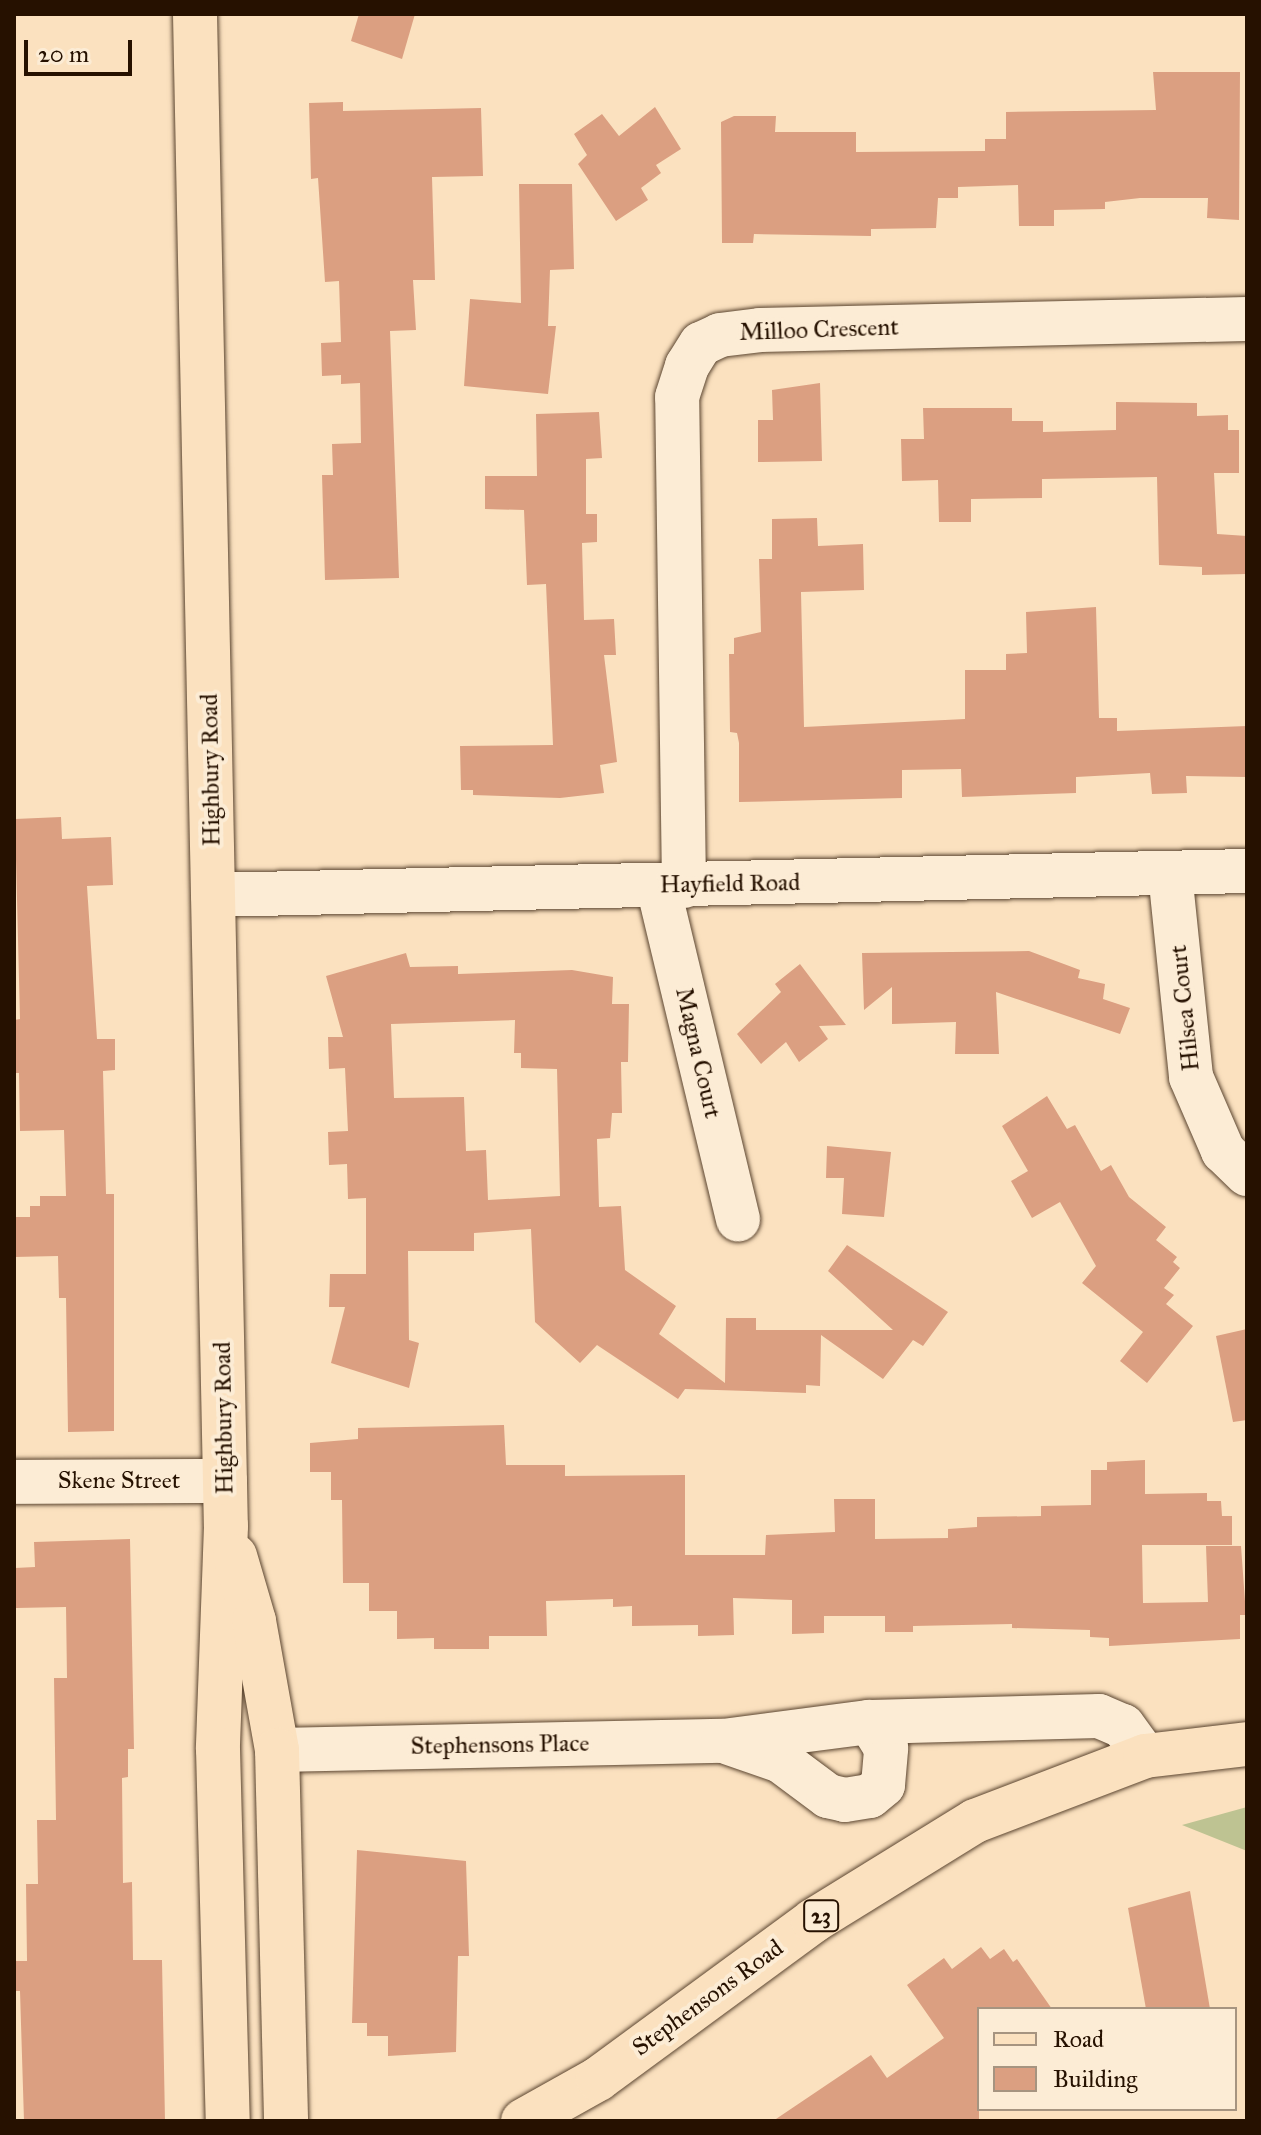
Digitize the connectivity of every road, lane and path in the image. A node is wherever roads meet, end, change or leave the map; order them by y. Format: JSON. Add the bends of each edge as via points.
{"nodes":[{"id":1,"x":195,"y":14,"type":"edge"},
{"id":2,"x":1247,"y":319,"type":"edge"},
{"id":3,"x":1247,"y":871,"type":"edge"},
{"id":4,"x":1170,"y":873,"type":"junction"},
{"id":5,"x":671,"y":886,"type":"junction"},
{"id":6,"x":213,"y":895,"type":"junction"},
{"id":7,"x":1247,"y":1174,"type":"edge"},
{"id":8,"x":738,"y":1220,"type":"dead end"},
{"id":9,"x":225,"y":1481,"type":"junction"},
{"id":10,"x":14,"y":1482,"type":"edge"},
{"id":11,"x":226,"y":1526,"type":"junction"},
{"id":12,"x":870,"y":1722,"type":"junction"},
{"id":13,"x":723,"y":1741,"type":"junction"},
{"id":14,"x":1247,"y":1744,"type":"edge"},
{"id":15,"x":218,"y":1749,"type":"junction"},
{"id":16,"x":277,"y":1750,"type":"junction"},
{"id":17,"x":1145,"y":1756,"type":"junction"},
{"id":18,"x":228,"y":2121,"type":"edge"},
{"id":19,"x":286,"y":2121,"type":"edge"},
{"id":20,"x":523,"y":2121,"type":"edge"}],
"edges":[{"from":1,"to":6,"type":"main road","name":"Highbury Road"},
{"from":2,"to":5,"type":"street","name":"Milloo Crescent","via":[[760,330],[720,335],[701,344],[677,397]]},
{"from":3,"to":4,"type":"street","name":"Hayfield Road"},
{"from":4,"to":5,"type":"street","name":"Hayfield Road"},
{"from":4,"to":7,"type":"street","name":"Hilsea Court","via":[[1191,1077],[1223,1151]]},
{"from":5,"to":6,"type":"street","name":"Hayfield Road"},
{"from":5,"to":8,"type":"street","name":"Magna Court"},
{"from":6,"to":9,"type":"main road","name":"Highbury Road"},
{"from":9,"to":10,"type":"street","name":"Skene Street"},
{"from":9,"to":11,"type":"main road","name":"Highbury Road"},
{"from":11,"to":15,"type":"main road","name":"Highbury Road"},
{"from":11,"to":16,"type":"main road","name":"Highbury Road","via":[[254,1621]]},
{"from":12,"to":13,"type":"street","name":"Stephensons Place"},
{"from":12,"to":13,"type":"street","name":"Stephensons Place","via":[[886,1748],[883,1785],[870,1796],[845,1800],[828,1796],[781,1761]]},
{"from":12,"to":17,"type":"street","name":"Stephensons Place","via":[[1099,1716],[1123,1726]]},
{"from":13,"to":16,"type":"street","name":"Stephensons Place"},
{"from":14,"to":17,"type":"main road","name":"Stephensons Road","number":"23"},
{"from":15,"to":16,"type":"main road"},
{"from":15,"to":18,"type":"main road","name":"Highbury Road"},
{"from":16,"to":19,"type":"main road","name":"Highbury Road"},
{"from":17,"to":20,"type":"main road","name":"Stephensons Road","number":"23","via":[[975,1821],[813,1921],[598,2079]]}]}
